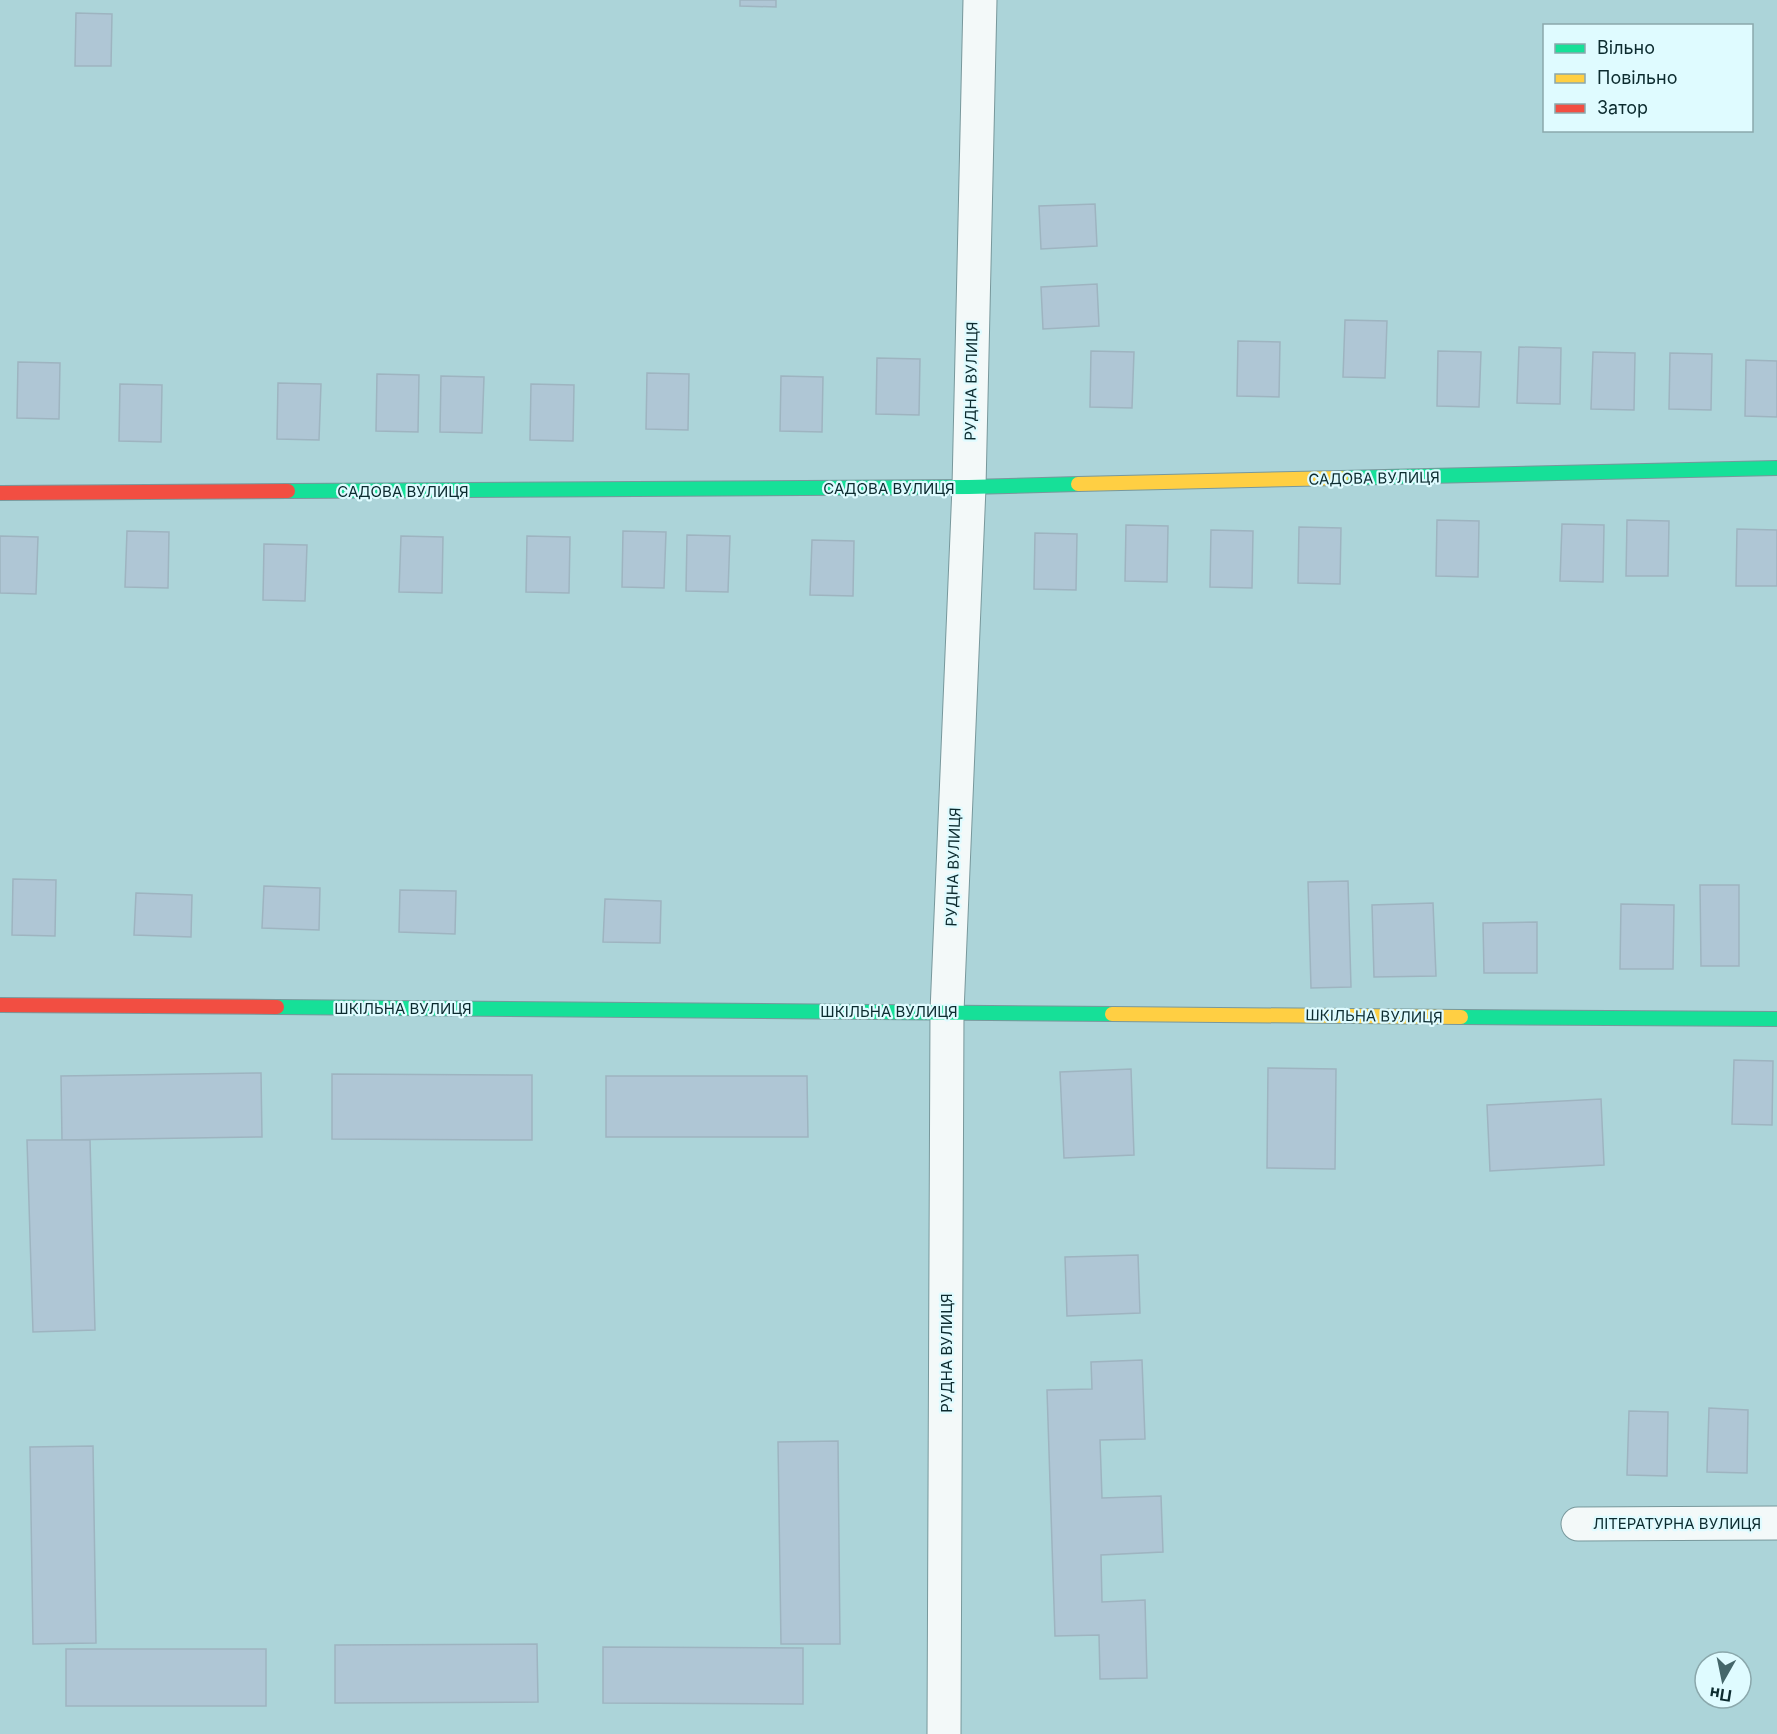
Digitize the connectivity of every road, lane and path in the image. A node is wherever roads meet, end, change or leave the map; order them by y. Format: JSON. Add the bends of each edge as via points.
{"nodes":[{"id":1,"x":980,"y":0,"type":"edge"},
{"id":2,"x":1777,"y":468,"type":"edge"},
{"id":3,"x":969,"y":488,"type":"junction"},
{"id":4,"x":0,"y":493,"type":"edge"},
{"id":5,"x":0,"y":1005,"type":"edge"},
{"id":6,"x":947,"y":1012,"type":"junction"},
{"id":7,"x":1777,"y":1019,"type":"edge"},
{"id":8,"x":1777,"y":1523,"type":"edge"},
{"id":9,"x":1578,"y":1524,"type":"dead end"},
{"id":10,"x":944,"y":1734,"type":"edge"}],
"edges":[{"from":1,"to":3,"type":"street","name":"РУДНА ВУЛИЦЯ"},
{"from":2,"to":3,"type":"street","name":"САДОВА ВУЛИЦЯ"},
{"from":3,"to":4,"type":"street","name":"САДОВА ВУЛИЦЯ"},
{"from":3,"to":6,"type":"street","name":"РУДНА ВУЛИЦЯ"},
{"from":5,"to":6,"type":"street","name":"ШКІЛЬНА ВУЛИЦЯ"},
{"from":6,"to":7,"type":"street","name":"ШКІЛЬНА ВУЛИЦЯ"},
{"from":6,"to":10,"type":"street","name":"РУДНА ВУЛИЦЯ"},
{"from":8,"to":9,"type":"street","name":"ЛІТЕРАТУРНА ВУЛИЦЯ"}]}
